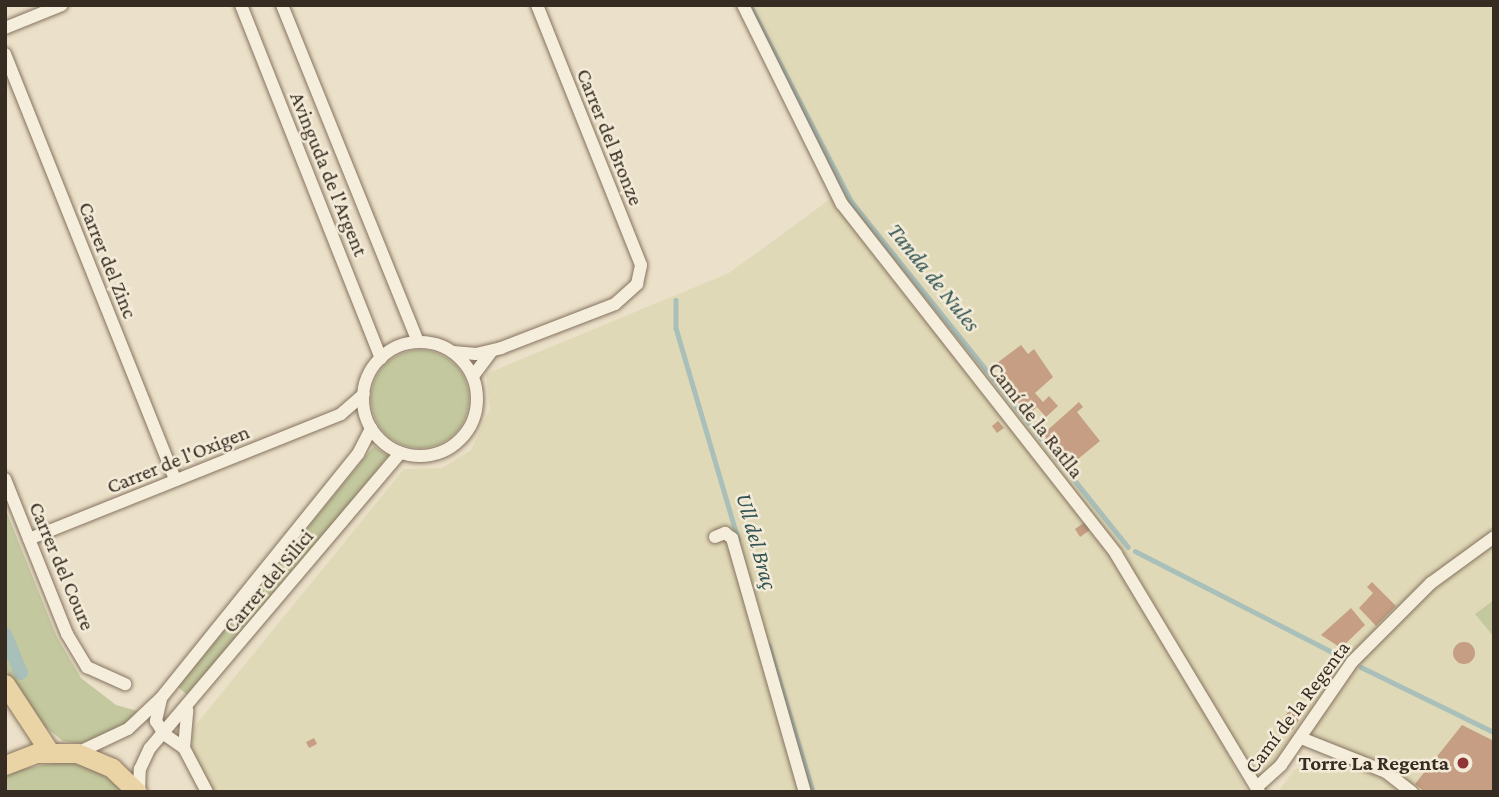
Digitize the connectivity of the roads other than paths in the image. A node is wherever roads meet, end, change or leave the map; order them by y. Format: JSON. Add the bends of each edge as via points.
{"nodes":[{"id":1,"x":62,"y":5,"type":"edge"},
{"id":2,"x":241,"y":5,"type":"edge"},
{"id":3,"x":282,"y":5,"type":"edge"},
{"id":4,"x":537,"y":5,"type":"edge"},
{"id":5,"x":743,"y":5,"type":"edge"},
{"id":6,"x":5,"y":28,"type":"edge"},
{"id":7,"x":5,"y":54,"type":"edge"},
{"id":8,"x":418,"y":341,"type":"junction"},
{"id":9,"x":492,"y":351,"type":"junction"},
{"id":10,"x":453,"y":352,"type":"junction"},
{"id":11,"x":381,"y":358,"type":"junction"},
{"id":12,"x":473,"y":376,"type":"junction"},
{"id":13,"x":364,"y":394,"type":"junction"},
{"id":14,"x":341,"y":414,"type":"junction"},
{"id":15,"x":369,"y":423,"type":"junction"},
{"id":16,"x":400,"y":453,"type":"junction"},
{"id":17,"x":5,"y":479,"type":"edge"},
{"id":18,"x":176,"y":480,"type":"junction"},
{"id":19,"x":715,"y":537,"type":"dead end"},
{"id":20,"x":1494,"y":537,"type":"edge"},
{"id":21,"x":29,"y":539,"type":"junction"},
{"id":22,"x":5,"y":684,"type":"edge"},
{"id":23,"x":124,"y":684,"type":"dead end"},
{"id":24,"x":161,"y":698,"type":"junction"},
{"id":25,"x":187,"y":709,"type":"junction"},
{"id":26,"x":164,"y":734,"type":"junction"},
{"id":27,"x":1301,"y":738,"type":"junction"},
{"id":28,"x":184,"y":748,"type":"junction"},
{"id":29,"x":49,"y":751,"type":"junction"},
{"id":30,"x":77,"y":753,"type":"junction"},
{"id":31,"x":5,"y":765,"type":"edge"},
{"id":32,"x":1258,"y":789,"type":"edge"},
{"id":33,"x":138,"y":792,"type":"edge"},
{"id":34,"x":207,"y":792,"type":"edge"},
{"id":35,"x":805,"y":792,"type":"edge"},
{"id":36,"x":1412,"y":792,"type":"edge"}],
"edges":[{"from":1,"to":6,"type":"street"},
{"from":2,"to":11,"type":"street","name":"Avinguda de l'Argent"},
{"from":3,"to":8,"type":"street","name":"Avinguda de l'Argent"},
{"from":4,"to":9,"type":"street","name":"Carrer del Bronze","via":[[641,265],[637,284],[615,304]]},
{"from":5,"to":32,"type":"street","name":"Camí de la Ratlla","via":[[842,204],[1116,554]]},
{"from":7,"to":18,"type":"street","name":"Carrer del Zinc"},
{"from":8,"to":10,"type":"street"},
{"from":8,"to":11,"type":"street"},
{"from":9,"to":10,"type":"street"},
{"from":9,"to":12,"type":"street"},
{"from":10,"to":12,"type":"street"},
{"from":11,"to":13,"type":"street"},
{"from":12,"to":16,"type":"street","via":[[476,412],[455,444],[429,455]]},
{"from":13,"to":14,"type":"street","name":"Carrer de l'Oxigen"},
{"from":13,"to":15,"type":"street"},
{"from":14,"to":15,"type":"street"},
{"from":14,"to":18,"type":"street","name":"Carrer de l'Oxigen"},
{"from":15,"to":16,"type":"street"},
{"from":15,"to":24,"type":"street","name":"Carrer del Silici","via":[[358,454]]},
{"from":16,"to":25,"type":"street","name":"Carrer del Silici"},
{"from":17,"to":21,"type":"street","name":"Carrer del Coure"},
{"from":18,"to":21,"type":"street","name":"Carrer de l'Oxigen"},
{"from":19,"to":35,"type":"street","via":[[725,533],[732,538]]},
{"from":20,"to":27,"type":"street","name":"Camí de la Regenta","via":[[1431,583],[1352,662]]},
{"from":21,"to":23,"type":"street","name":"Carrer del Coure","via":[[67,634],[87,667]]},
{"from":22,"to":29,"type":"main road"},
{"from":24,"to":26,"type":"street","via":[[156,722]]},
{"from":24,"to":30,"type":"street","name":"Carrer del Silici","via":[[128,729]]},
{"from":25,"to":26,"type":"street","name":"Carrer del Silici"},
{"from":25,"to":28,"type":"street"},
{"from":26,"to":28,"type":"street"},
{"from":26,"to":33,"type":"street","name":"Carrer del Silici","via":[[144,757]]},
{"from":27,"to":32,"type":"street","name":"Camí de la Regenta"},
{"from":27,"to":36,"type":"street","via":[[1386,772]]},
{"from":28,"to":34,"type":"street"},
{"from":29,"to":30,"type":"main road"},
{"from":29,"to":31,"type":"main road"},
{"from":30,"to":33,"type":"main road","via":[[112,768]]}]}
